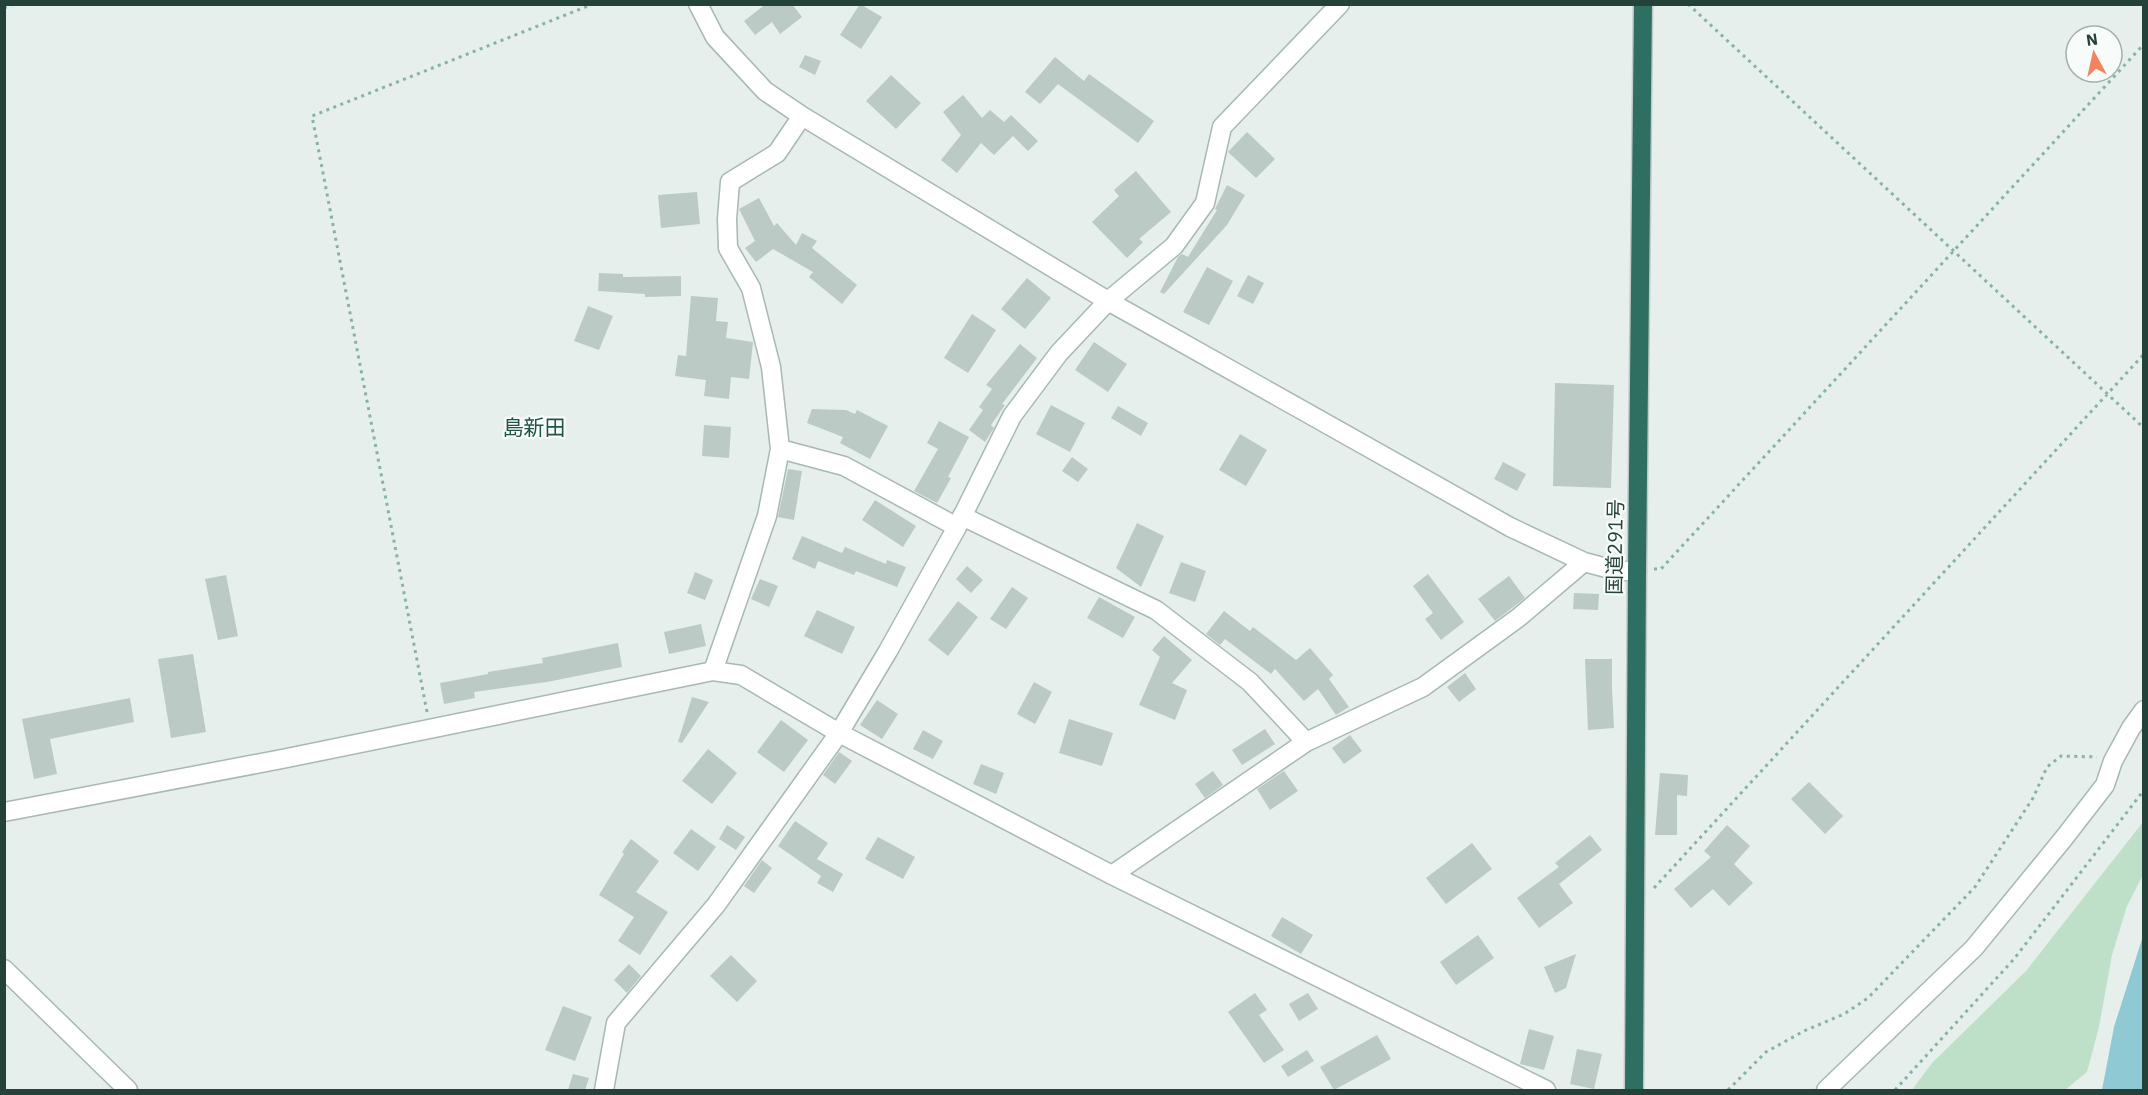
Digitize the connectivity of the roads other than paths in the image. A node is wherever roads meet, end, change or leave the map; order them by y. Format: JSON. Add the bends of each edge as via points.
{"nodes":[{"id":1,"x":698,"y":4,"type":"edge"},
{"id":2,"x":1340,"y":4,"type":"edge"},
{"id":3,"x":1643,"y":4,"type":"edge"},
{"id":4,"x":802,"y":116,"type":"junction"},
{"id":5,"x":1108,"y":301,"type":"junction"},
{"id":6,"x":780,"y":449,"type":"junction"},
{"id":7,"x":960,"y":521,"type":"junction"},
{"id":8,"x":1584,"y":562,"type":"junction"},
{"id":9,"x":1637,"y":571,"type":"junction"},
{"id":10,"x":713,"y":671,"type":"junction"},
{"id":11,"x":2144,"y":710,"type":"edge"},
{"id":12,"x":839,"y":733,"type":"junction"},
{"id":13,"x":1306,"y":742,"type":"junction"},
{"id":14,"x":4,"y":812,"type":"edge"},
{"id":15,"x":1112,"y":875,"type":"junction"},
{"id":16,"x":4,"y":969,"type":"edge"},
{"id":17,"x":128,"y":1090,"type":"edge"},
{"id":18,"x":604,"y":1090,"type":"edge"},
{"id":19,"x":1546,"y":1090,"type":"edge"},
{"id":20,"x":1634,"y":1090,"type":"edge"},
{"id":21,"x":1826,"y":1090,"type":"edge"}],
"edges":[{"from":1,"to":4,"type":"street","via":[[715,37],[765,91]]},
{"from":2,"to":5,"type":"street","via":[[1222,127],[1205,203],[1174,246]]},
{"from":3,"to":9,"type":"highway","name":"国道291号"},
{"from":4,"to":5,"type":"street"},
{"from":4,"to":6,"type":"street","via":[[777,153],[730,183],[727,219],[728,248],[751,288],[771,367]]},
{"from":5,"to":7,"type":"street","via":[[1059,353],[1012,416]]},
{"from":5,"to":8,"type":"street","via":[[1510,527]]},
{"from":6,"to":7,"type":"street","via":[[844,466]]},
{"from":6,"to":10,"type":"street","via":[[767,516]]},
{"from":7,"to":12,"type":"street"},
{"from":7,"to":13,"type":"street","via":[[1156,610],[1250,682]]},
{"from":8,"to":9,"type":"street","via":[[1618,571]]},
{"from":8,"to":13,"type":"street","via":[[1518,618],[1423,687]]},
{"from":9,"to":20,"type":"highway","name":"国道291号"},
{"from":10,"to":12,"type":"street","via":[[741,675]]},
{"from":10,"to":14,"type":"street"},
{"from":11,"to":21,"type":"street","via":[[2098,794],[1974,948]]},
{"from":12,"to":15,"type":"street"},
{"from":12,"to":18,"type":"street","via":[[716,904],[616,1023]]},
{"from":13,"to":15,"type":"street"},
{"from":15,"to":19,"type":"street"},
{"from":16,"to":17,"type":"street"}]}
